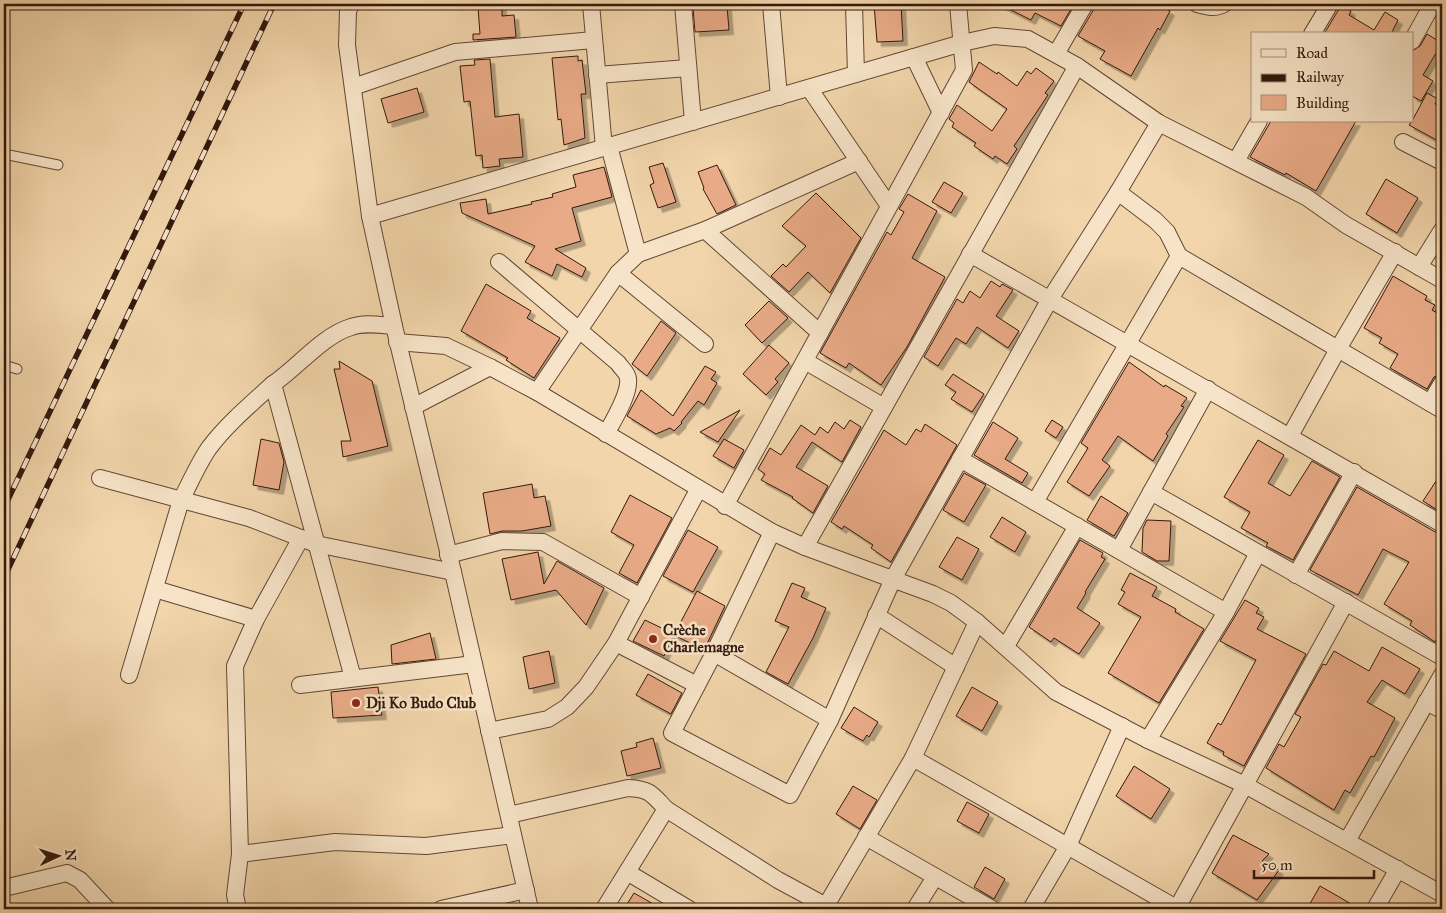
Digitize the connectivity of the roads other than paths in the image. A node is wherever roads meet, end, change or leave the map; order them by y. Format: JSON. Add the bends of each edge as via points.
{"nodes":[{"id":1,"x":351,"y":4,"type":"edge"},
{"id":2,"x":591,"y":4,"type":"edge"},
{"id":3,"x":682,"y":4,"type":"edge"},
{"id":4,"x":771,"y":4,"type":"edge"},
{"id":5,"x":854,"y":4,"type":"edge"},
{"id":6,"x":958,"y":4,"type":"edge"},
{"id":7,"x":1085,"y":4,"type":"edge"},
{"id":8,"x":1197,"y":4,"type":"edge"},
{"id":9,"x":1224,"y":4,"type":"edge"},
{"id":10,"x":1330,"y":4,"type":"edge"},
{"id":11,"x":1434,"y":7,"type":"edge"},
{"id":12,"x":1313,"y":32,"type":"edge"},
{"id":13,"x":1414,"y":38,"type":"edge"},
{"id":14,"x":594,"y":40,"type":"junction"},
{"id":15,"x":962,"y":43,"type":"junction"},
{"id":16,"x":1056,"y":54,"type":"junction"},
{"id":17,"x":914,"y":57,"type":"junction"},
{"id":18,"x":1076,"y":66,"type":"junction"},
{"id":19,"x":688,"y":68,"type":"junction"},
{"id":20,"x":856,"y":74,"type":"junction"},
{"id":21,"x":597,"y":75,"type":"junction"},
{"id":22,"x":353,"y":87,"type":"junction"},
{"id":23,"x":809,"y":88,"type":"junction"},
{"id":24,"x":779,"y":96,"type":"junction"},
{"id":25,"x":941,"y":113,"type":"junction"},
{"id":26,"x":693,"y":122,"type":"junction"},
{"id":27,"x":1259,"y":122,"type":"edge"},
{"id":28,"x":1159,"y":123,"type":"junction"},
{"id":29,"x":1403,"y":142,"type":"dead end"},
{"id":30,"x":606,"y":147,"type":"junction"},
{"id":31,"x":4,"y":154,"type":"edge"},
{"id":32,"x":859,"y":161,"type":"junction"},
{"id":33,"x":1236,"y":161,"type":"junction"},
{"id":34,"x":1442,"y":162,"type":"edge"},
{"id":35,"x":58,"y":165,"type":"dead end"},
{"id":36,"x":1118,"y":192,"type":"junction"},
{"id":37,"x":890,"y":206,"type":"junction"},
{"id":38,"x":370,"y":216,"type":"junction"},
{"id":39,"x":705,"y":230,"type":"junction"},
{"id":40,"x":1442,"y":230,"type":"edge"},
{"id":41,"x":1395,"y":252,"type":"junction"},
{"id":42,"x":638,"y":254,"type":"junction"},
{"id":43,"x":970,"y":254,"type":"junction"},
{"id":44,"x":1179,"y":256,"type":"junction"},
{"id":45,"x":499,"y":262,"type":"dead end"},
{"id":46,"x":1419,"y":267,"type":"junction"},
{"id":47,"x":618,"y":273,"type":"junction"},
{"id":48,"x":1442,"y":280,"type":"edge"},
{"id":49,"x":1050,"y":299,"type":"junction"},
{"id":50,"x":580,"y":331,"type":"junction"},
{"id":51,"x":820,"y":333,"type":"junction"},
{"id":52,"x":396,"y":334,"type":"junction"},
{"id":53,"x":705,"y":344,"type":"dead end"},
{"id":54,"x":1128,"y":344,"type":"junction"},
{"id":55,"x":1338,"y":349,"type":"junction"},
{"id":56,"x":805,"y":361,"type":"junction"},
{"id":57,"x":4,"y":365,"type":"edge"},
{"id":58,"x":490,"y":367,"type":"junction"},
{"id":59,"x":17,"y":369,"type":"dead end"},
{"id":60,"x":1442,"y":383,"type":"edge"},
{"id":61,"x":273,"y":384,"type":"junction"},
{"id":62,"x":1208,"y":389,"type":"junction"},
{"id":63,"x":537,"y":392,"type":"junction"},
{"id":64,"x":413,"y":406,"type":"junction"},
{"id":65,"x":884,"y":406,"type":"junction"},
{"id":66,"x":1436,"y":407,"type":"edge"},
{"id":67,"x":606,"y":434,"type":"junction"},
{"id":68,"x":1290,"y":436,"type":"junction"},
{"id":69,"x":960,"y":459,"type":"junction"},
{"id":70,"x":1354,"y":472,"type":"junction"},
{"id":71,"x":100,"y":478,"type":"dead end"},
{"id":72,"x":698,"y":490,"type":"junction"},
{"id":73,"x":1151,"y":492,"type":"junction"},
{"id":74,"x":181,"y":500,"type":"junction"},
{"id":75,"x":1035,"y":502,"type":"junction"},
{"id":76,"x":726,"y":506,"type":"junction"},
{"id":77,"x":1442,"y":524,"type":"edge"},
{"id":78,"x":1077,"y":526,"type":"junction"},
{"id":79,"x":772,"y":532,"type":"junction"},
{"id":80,"x":308,"y":541,"type":"junction"},
{"id":81,"x":805,"y":547,"type":"junction"},
{"id":82,"x":1119,"y":550,"type":"junction"},
{"id":83,"x":1258,"y":553,"type":"junction"},
{"id":84,"x":448,"y":555,"type":"junction"},
{"id":85,"x":453,"y":572,"type":"junction"},
{"id":86,"x":1296,"y":574,"type":"junction"},
{"id":87,"x":892,"y":579,"type":"junction"},
{"id":88,"x":155,"y":589,"type":"junction"},
{"id":89,"x":641,"y":597,"type":"junction"},
{"id":90,"x":1346,"y":602,"type":"junction"},
{"id":91,"x":1226,"y":612,"type":"junction"},
{"id":92,"x":876,"y":615,"type":"junction"},
{"id":93,"x":256,"y":619,"type":"junction"},
{"id":94,"x":977,"y":622,"type":"junction"},
{"id":95,"x":616,"y":643,"type":"junction"},
{"id":96,"x":1006,"y":646,"type":"junction"},
{"id":97,"x":714,"y":653,"type":"junction"},
{"id":98,"x":1442,"y":657,"type":"edge"},
{"id":99,"x":474,"y":664,"type":"junction"},
{"id":100,"x":956,"y":667,"type":"junction"},
{"id":101,"x":129,"y":675,"type":"dead end"},
{"id":102,"x":1442,"y":675,"type":"edge"},
{"id":103,"x":353,"y":678,"type":"junction"},
{"id":104,"x":300,"y":685,"type":"dead end"},
{"id":105,"x":697,"y":685,"type":"junction"},
{"id":106,"x":1426,"y":702,"type":"junction"},
{"id":107,"x":1442,"y":710,"type":"edge"},
{"id":108,"x":830,"y":720,"type":"junction"},
{"id":109,"x":1122,"y":726,"type":"junction"},
{"id":110,"x":489,"y":731,"type":"junction"},
{"id":111,"x":1148,"y":740,"type":"junction"},
{"id":112,"x":912,"y":758,"type":"junction"},
{"id":113,"x":1245,"y":785,"type":"junction"},
{"id":114,"x":666,"y":809,"type":"junction"},
{"id":115,"x":509,"y":815,"type":"junction"},
{"id":116,"x":513,"y":835,"type":"junction"},
{"id":117,"x":866,"y":837,"type":"junction"},
{"id":118,"x":1347,"y":841,"type":"junction"},
{"id":119,"x":1068,"y":846,"type":"junction"},
{"id":120,"x":240,"y":854,"type":"junction"},
{"id":121,"x":1398,"y":869,"type":"junction"},
{"id":122,"x":627,"y":872,"type":"junction"},
{"id":123,"x":935,"y":877,"type":"junction"},
{"id":124,"x":4,"y":888,"type":"edge"},
{"id":125,"x":526,"y":890,"type":"junction"},
{"id":126,"x":1442,"y":894,"type":"edge"},
{"id":127,"x":825,"y":908,"type":"edge"},
{"id":128,"x":107,"y":909,"type":"edge"},
{"id":129,"x":238,"y":909,"type":"edge"},
{"id":130,"x":440,"y":909,"type":"edge"},
{"id":131,"x":530,"y":909,"type":"edge"},
{"id":132,"x":604,"y":909,"type":"edge"},
{"id":133,"x":689,"y":909,"type":"edge"},
{"id":134,"x":914,"y":909,"type":"edge"},
{"id":135,"x":992,"y":909,"type":"edge"},
{"id":136,"x":1031,"y":909,"type":"edge"},
{"id":137,"x":1178,"y":909,"type":"edge"},
{"id":138,"x":1375,"y":909,"type":"edge"}],
"edges":[{"from":1,"to":22,"type":"street","via":[[347,45]]},
{"from":2,"to":14,"type":"street"},
{"from":3,"to":19,"type":"street"},
{"from":4,"to":24,"type":"street"},
{"from":5,"to":20,"type":"street"},
{"from":6,"to":15,"type":"street"},
{"from":7,"to":16,"type":"street"},
{"from":8,"to":9,"type":"street","via":[[1208,8]]},
{"from":10,"to":12,"type":"street"},
{"from":11,"to":13,"type":"street"},
{"from":14,"to":21,"type":"street"},
{"from":14,"to":22,"type":"street","via":[[455,52]]},
{"from":15,"to":16,"type":"street","via":[[994,36],[1028,39]]},
{"from":15,"to":17,"type":"street"},
{"from":15,"to":25,"type":"street","via":[[964,70]]},
{"from":16,"to":18,"type":"street"},
{"from":17,"to":20,"type":"street"},
{"from":17,"to":25,"type":"street"},
{"from":18,"to":28,"type":"street"},
{"from":18,"to":43,"type":"street"},
{"from":19,"to":21,"type":"street"},
{"from":19,"to":26,"type":"street"},
{"from":20,"to":23,"type":"street"},
{"from":21,"to":30,"type":"street"},
{"from":22,"to":38,"type":"street"},
{"from":23,"to":24,"type":"street"},
{"from":23,"to":32,"type":"street"},
{"from":24,"to":26,"type":"street"},
{"from":25,"to":37,"type":"street"},
{"from":26,"to":30,"type":"street"},
{"from":27,"to":33,"type":"street"},
{"from":28,"to":33,"type":"street"},
{"from":28,"to":36,"type":"street"},
{"from":29,"to":34,"type":"street"},
{"from":30,"to":38,"type":"street"},
{"from":30,"to":42,"type":"street"},
{"from":31,"to":35,"type":"lane"},
{"from":32,"to":37,"type":"street"},
{"from":32,"to":39,"type":"street"},
{"from":33,"to":41,"type":"street","via":[[1306,197],[1346,225]]},
{"from":36,"to":44,"type":"street","via":[[1167,232]]},
{"from":36,"to":49,"type":"street"},
{"from":37,"to":51,"type":"street"},
{"from":38,"to":52,"type":"street"},
{"from":39,"to":42,"type":"street"},
{"from":39,"to":51,"type":"street"},
{"from":40,"to":46,"type":"street"},
{"from":41,"to":46,"type":"street"},
{"from":41,"to":55,"type":"street"},
{"from":42,"to":47,"type":"street"},
{"from":43,"to":49,"type":"street"},
{"from":43,"to":65,"type":"street"},
{"from":44,"to":54,"type":"street"},
{"from":44,"to":55,"type":"street"},
{"from":45,"to":50,"type":"street"},
{"from":46,"to":48,"type":"street"},
{"from":47,"to":50,"type":"street"},
{"from":47,"to":53,"type":"street"},
{"from":49,"to":54,"type":"street"},
{"from":49,"to":69,"type":"street"},
{"from":50,"to":63,"type":"street"},
{"from":50,"to":67,"type":"street","via":[[618,363],[628,379],[624,398]]},
{"from":51,"to":56,"type":"street"},
{"from":52,"to":58,"type":"street","via":[[446,346]]},
{"from":52,"to":61,"type":"street","via":[[373,325],[353,326],[338,332]]},
{"from":52,"to":64,"type":"street"},
{"from":54,"to":62,"type":"street"},
{"from":54,"to":75,"type":"street"},
{"from":55,"to":66,"type":"street"},
{"from":55,"to":68,"type":"street"},
{"from":56,"to":65,"type":"street"},
{"from":56,"to":76,"type":"street"},
{"from":57,"to":59,"type":"lane"},
{"from":58,"to":63,"type":"street"},
{"from":58,"to":64,"type":"street"},
{"from":60,"to":66,"type":"street"},
{"from":61,"to":74,"type":"street","via":[[209,448]]},
{"from":61,"to":80,"type":"street"},
{"from":62,"to":68,"type":"street"},
{"from":62,"to":73,"type":"street"},
{"from":63,"to":67,"type":"street"},
{"from":64,"to":84,"type":"street"},
{"from":65,"to":81,"type":"street"},
{"from":67,"to":72,"type":"street"},
{"from":68,"to":70,"type":"street"},
{"from":69,"to":75,"type":"street"},
{"from":69,"to":87,"type":"street"},
{"from":70,"to":77,"type":"street"},
{"from":70,"to":86,"type":"street"},
{"from":71,"to":74,"type":"street"},
{"from":72,"to":76,"type":"street"},
{"from":72,"to":89,"type":"street"},
{"from":73,"to":82,"type":"street"},
{"from":73,"to":83,"type":"street"},
{"from":74,"to":80,"type":"street","via":[[249,518]]},
{"from":74,"to":88,"type":"street"},
{"from":75,"to":78,"type":"street"},
{"from":76,"to":79,"type":"street"},
{"from":78,"to":82,"type":"street"},
{"from":78,"to":96,"type":"street"},
{"from":79,"to":81,"type":"street"},
{"from":79,"to":97,"type":"street"},
{"from":80,"to":85,"type":"street"},
{"from":80,"to":93,"type":"street"},
{"from":80,"to":103,"type":"street"},
{"from":81,"to":87,"type":"street"},
{"from":82,"to":91,"type":"street"},
{"from":83,"to":86,"type":"street"},
{"from":83,"to":91,"type":"street"},
{"from":84,"to":85,"type":"street"},
{"from":84,"to":89,"type":"street","via":[[502,541],[543,542]]},
{"from":85,"to":99,"type":"street"},
{"from":86,"to":90,"type":"street"},
{"from":87,"to":92,"type":"street"},
{"from":87,"to":94,"type":"street","via":[[951,602]]},
{"from":88,"to":93,"type":"street"},
{"from":88,"to":101,"type":"street"},
{"from":89,"to":95,"type":"street"},
{"from":90,"to":98,"type":"street"},
{"from":90,"to":113,"type":"street"},
{"from":91,"to":111,"type":"street"},
{"from":92,"to":100,"type":"street"},
{"from":92,"to":108,"type":"street"},
{"from":93,"to":120,"type":"street","via":[[235,666]]},
{"from":94,"to":96,"type":"street"},
{"from":94,"to":100,"type":"street"},
{"from":95,"to":105,"type":"street"},
{"from":95,"to":110,"type":"street","via":[[586,687],[567,707],[548,719]]},
{"from":96,"to":109,"type":"street","via":[[1056,692]]},
{"from":97,"to":105,"type":"street"},
{"from":97,"to":108,"type":"street"},
{"from":99,"to":103,"type":"street"},
{"from":99,"to":110,"type":"street"},
{"from":100,"to":112,"type":"street"},
{"from":102,"to":106,"type":"street"},
{"from":103,"to":104,"type":"street"},
{"from":105,"to":108,"type":"street","via":[[672,733],[790,795]]},
{"from":106,"to":107,"type":"street"},
{"from":106,"to":118,"type":"street"},
{"from":109,"to":111,"type":"street"},
{"from":109,"to":119,"type":"street"},
{"from":110,"to":115,"type":"street"},
{"from":111,"to":113,"type":"street"},
{"from":112,"to":117,"type":"street"},
{"from":112,"to":119,"type":"street"},
{"from":113,"to":118,"type":"street"},
{"from":113,"to":137,"type":"street"},
{"from":114,"to":115,"type":"street","via":[[650,792],[628,788]]},
{"from":114,"to":122,"type":"street"},
{"from":114,"to":127,"type":"street"},
{"from":115,"to":116,"type":"street"},
{"from":116,"to":120,"type":"street","via":[[426,846],[335,842]]},
{"from":116,"to":125,"type":"street"},
{"from":117,"to":123,"type":"street"},
{"from":117,"to":127,"type":"street"},
{"from":118,"to":121,"type":"street"},
{"from":119,"to":136,"type":"street"},
{"from":119,"to":137,"type":"street"},
{"from":120,"to":129,"type":"street","via":[[235,896]]},
{"from":121,"to":126,"type":"street"},
{"from":121,"to":138,"type":"street"},
{"from":122,"to":132,"type":"street"},
{"from":122,"to":133,"type":"street"},
{"from":123,"to":134,"type":"street"},
{"from":123,"to":135,"type":"street"},
{"from":124,"to":128,"type":"street","via":[[67,873],[80,880]]},
{"from":125,"to":130,"type":"street"},
{"from":125,"to":131,"type":"street"}]}
